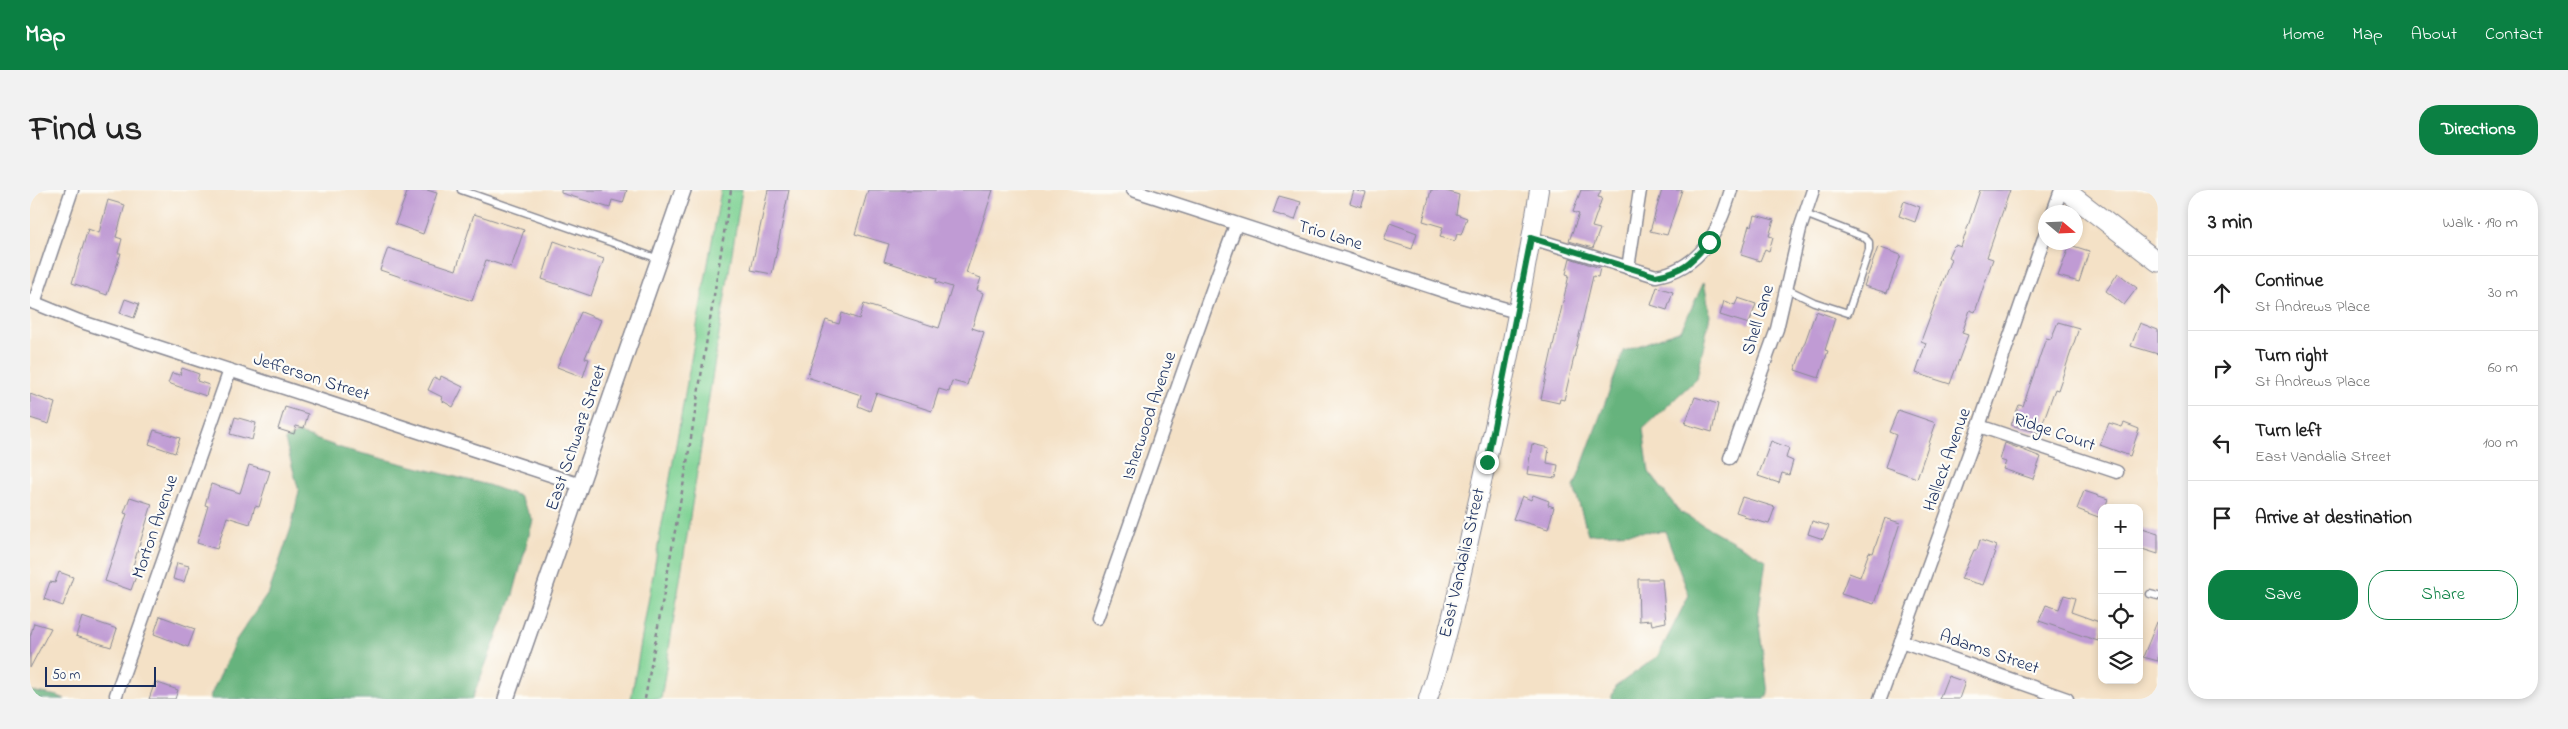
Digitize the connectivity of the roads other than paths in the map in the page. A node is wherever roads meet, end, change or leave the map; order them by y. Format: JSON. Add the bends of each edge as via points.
{"nodes":[{"id":1,"x":72,"y":190,"type":"edge"},
{"id":2,"x":461,"y":190,"type":"edge"},
{"id":3,"x":683,"y":190,"type":"edge"},
{"id":4,"x":1132,"y":190,"type":"edge"},
{"id":5,"x":1539,"y":190,"type":"edge"},
{"id":6,"x":1640,"y":190,"type":"edge"},
{"id":7,"x":1731,"y":190,"type":"edge"},
{"id":8,"x":1813,"y":190,"type":"edge"},
{"id":9,"x":2061,"y":190,"type":"edge"},
{"id":10,"x":2065,"y":190,"type":"edge"},
{"id":11,"x":2056,"y":205,"type":"edge"},
{"id":12,"x":1805,"y":214,"type":"junction"},
{"id":13,"x":1236,"y":225,"type":"junction"},
{"id":14,"x":1531,"y":238,"type":"junction"},
{"id":15,"x":2040,"y":250,"type":"edge"},
{"id":16,"x":659,"y":259,"type":"junction"},
{"id":17,"x":2158,"y":262,"type":"edge"},
{"id":18,"x":1628,"y":268,"type":"junction"},
{"id":19,"x":1787,"y":289,"type":"junction"},
{"id":20,"x":32,"y":302,"type":"edge"},
{"id":21,"x":1517,"y":312,"type":"junction"},
{"id":22,"x":230,"y":370,"type":"junction"},
{"id":23,"x":1979,"y":426,"type":"junction"},
{"id":24,"x":1730,"y":458,"type":"dead end"},
{"id":25,"x":2117,"y":472,"type":"dead end"},
{"id":26,"x":581,"y":485,"type":"junction"},
{"id":27,"x":2150,"y":594,"type":"dead end"},
{"id":28,"x":2158,"y":596,"type":"edge"},
{"id":29,"x":1097,"y":618,"type":"dead end"},
{"id":30,"x":1901,"y":641,"type":"junction"},
{"id":31,"x":116,"y":695,"type":"dead end"},
{"id":32,"x":506,"y":699,"type":"edge"},
{"id":33,"x":1428,"y":699,"type":"edge"},
{"id":34,"x":1880,"y":699,"type":"edge"},
{"id":35,"x":2067,"y":699,"type":"edge"}],
"edges":[{"from":1,"to":20,"type":"street"},
{"from":2,"to":16,"type":"lane"},
{"from":3,"to":16,"type":"street","name":"East Schwarz Street"},
{"from":4,"to":13,"type":"street","name":"Trio Lane"},
{"from":5,"to":14,"type":"main road","name":"East Vandalia Street"},
{"from":6,"to":18,"type":"street"},
{"from":7,"to":18,"type":"street","via":[[1719,225],[1689,264],[1673,273],[1656,276]]},
{"from":8,"to":12,"type":"street","name":"Shell Lane"},
{"from":9,"to":11,"type":"street"},
{"from":10,"to":17,"type":"main road"},
{"from":12,"to":19,"type":"street","name":"Shell Lane"},
{"from":12,"to":19,"type":"lane","via":[[1864,237],[1869,242],[1869,250],[1848,313]]},
{"from":13,"to":21,"type":"street","name":"Trio Lane"},
{"from":13,"to":29,"type":"street","name":"Isherwood Avenue"},
{"from":14,"to":18,"type":"street"},
{"from":14,"to":21,"type":"main road","name":"East Vandalia Street"},
{"from":15,"to":23,"type":"street","name":"Halleck Avenue"},
{"from":16,"to":26,"type":"street","name":"East Schwarz Street"},
{"from":19,"to":24,"type":"street","name":"Shell Lane","via":[[1777,328]]},
{"from":20,"to":22,"type":"street","name":"Jefferson Street","via":[[79,321]]},
{"from":21,"to":33,"type":"main road","name":"East Vandalia Street","via":[[1452,619]]},
{"from":22,"to":26,"type":"street","name":"Jefferson Street"},
{"from":22,"to":31,"type":"street","name":"Morton Avenue"},
{"from":23,"to":25,"type":"street","name":"Ridge Court"},
{"from":23,"to":30,"type":"street","name":"Halleck Avenue"},
{"from":26,"to":32,"type":"street","name":"East Schwarz Street"},
{"from":27,"to":28,"type":"lane"},
{"from":30,"to":34,"type":"street","name":"Halleck Avenue"},
{"from":30,"to":35,"type":"street","name":"Adams Street"}]}
